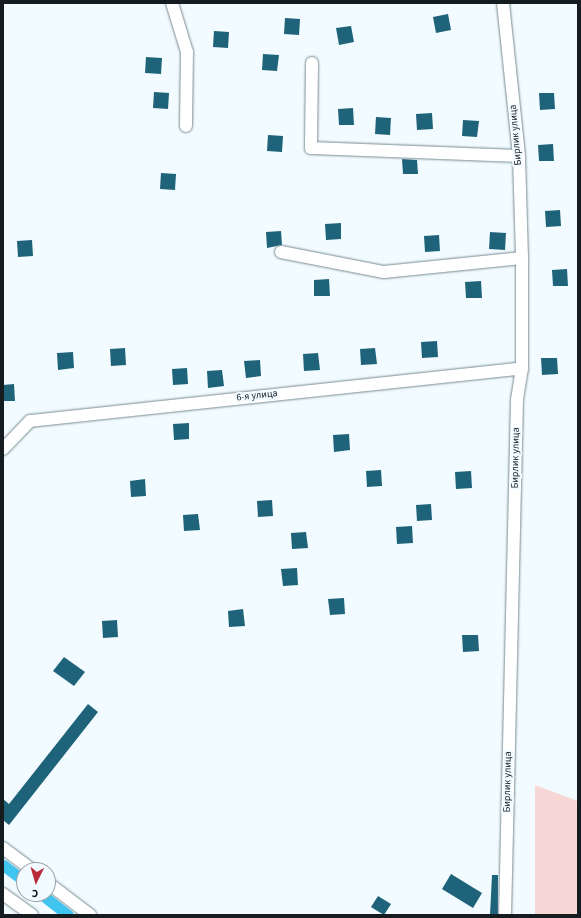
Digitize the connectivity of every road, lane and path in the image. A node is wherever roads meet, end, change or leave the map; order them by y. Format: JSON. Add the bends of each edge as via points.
{"nodes":[{"id":1,"x":172,"y":3,"type":"edge"},
{"id":2,"x":502,"y":3,"type":"edge"},
{"id":3,"x":312,"y":63,"type":"dead end"},
{"id":4,"x":186,"y":126,"type":"dead end"},
{"id":5,"x":518,"y":156,"type":"junction"},
{"id":6,"x":281,"y":252,"type":"dead end"},
{"id":7,"x":522,"y":258,"type":"junction"},
{"id":8,"x":522,"y":368,"type":"junction"},
{"id":9,"x":3,"y":449,"type":"edge"},
{"id":10,"x":3,"y":848,"type":"edge"},
{"id":11,"x":21,"y":862,"type":"edge"},
{"id":12,"x":56,"y":889,"type":"edge"},
{"id":13,"x":3,"y":894,"type":"edge"},
{"id":14,"x":32,"y":915,"type":"edge"},
{"id":15,"x":90,"y":915,"type":"edge"},
{"id":16,"x":505,"y":915,"type":"edge"}],
"edges":[{"from":1,"to":4,"type":"street","via":[[186,52]]},
{"from":2,"to":5,"type":"street","name":"Бирлик улица"},
{"from":3,"to":5,"type":"street","via":[[311,148]]},
{"from":5,"to":7,"type":"street","name":"Бирлик улица"},
{"from":6,"to":7,"type":"street","via":[[384,272]]},
{"from":7,"to":8,"type":"street","name":"Бирлик улица"},
{"from":8,"to":9,"type":"street","name":"6-я улица","via":[[30,421]]},
{"from":8,"to":16,"type":"street","name":"Бирлик улица","via":[[518,400]]},
{"from":10,"to":11,"type":"street"},
{"from":12,"to":15,"type":"street"},
{"from":13,"to":14,"type":"street"}]}
